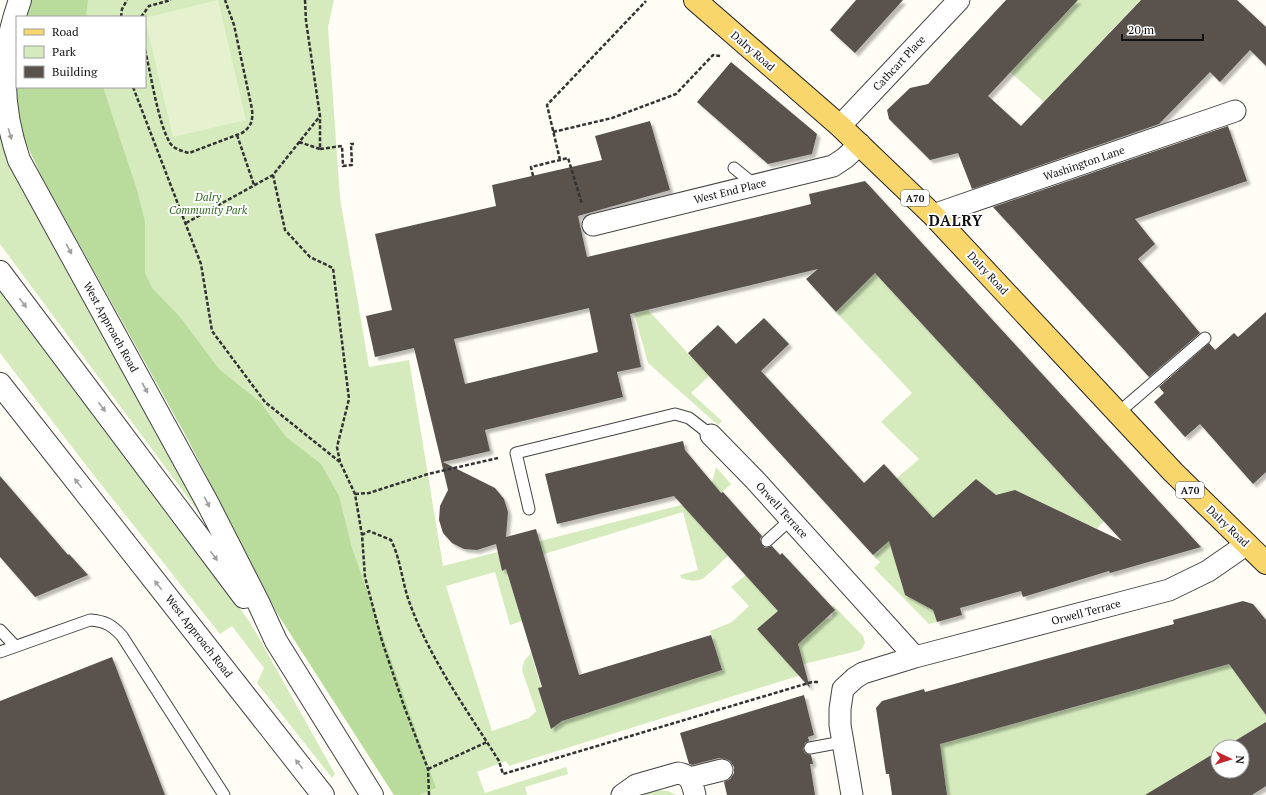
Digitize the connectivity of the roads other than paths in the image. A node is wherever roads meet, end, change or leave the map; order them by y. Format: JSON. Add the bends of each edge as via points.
{"nodes":[{"id":1,"x":20,"y":0,"type":"edge"},
{"id":2,"x":695,"y":0,"type":"edge"},
{"id":3,"x":959,"y":0,"type":"edge"},
{"id":4,"x":1235,"y":111,"type":"dead end"},
{"id":5,"x":840,"y":126,"type":"junction"},
{"id":6,"x":860,"y":144,"type":"junction"},
{"id":7,"x":734,"y":168,"type":"dead end"},
{"id":8,"x":755,"y":185,"type":"junction"},
{"id":9,"x":933,"y":215,"type":"junction"},
{"id":10,"x":593,"y":225,"type":"dead end"},
{"id":11,"x":0,"y":272,"type":"edge"},
{"id":12,"x":1205,"y":338,"type":"dead end"},
{"id":13,"x":0,"y":384,"type":"edge"},
{"id":14,"x":1118,"y":413,"type":"junction"},
{"id":15,"x":711,"y":435,"type":"joint"},
{"id":16,"x":529,"y":509,"type":"dead end"},
{"id":17,"x":790,"y":520,"type":"junction"},
{"id":18,"x":767,"y":541,"type":"dead end"},
{"id":19,"x":1247,"y":544,"type":"junction"},
{"id":20,"x":1266,"y":563,"type":"edge"},
{"id":21,"x":0,"y":630,"type":"edge"},
{"id":22,"x":276,"y":641,"type":"junction"},
{"id":23,"x":15,"y":646,"type":"junction"},
{"id":24,"x":0,"y":652,"type":"edge"},
{"id":25,"x":915,"y":657,"type":"junction"},
{"id":26,"x":842,"y":742,"type":"junction"},
{"id":27,"x":810,"y":748,"type":"dead end"},
{"id":28,"x":722,"y":770,"type":"dead end"},
{"id":29,"x":692,"y":786,"type":"edge"},
{"id":30,"x":224,"y":795,"type":"edge"},
{"id":31,"x":323,"y":795,"type":"edge"},
{"id":32,"x":372,"y":795,"type":"edge"},
{"id":33,"x":622,"y":795,"type":"edge"},
{"id":34,"x":852,"y":795,"type":"edge"}],
"edges":[{"from":1,"to":22,"type":"street","name":"West Approach Road","one_way":true,"via":[[5,46],[2,73],[4,111],[19,160],[207,502],[260,604]]},
{"from":2,"to":5,"type":"main road","name":"Dalry Road","number":"A70"},
{"from":3,"to":5,"type":"street","name":"Cathcart Place"},
{"from":4,"to":9,"type":"street","name":"Washington Lane"},
{"from":5,"to":6,"type":"main road","name":"Dalry Road","number":"A70"},
{"from":6,"to":8,"type":"street","name":"West End Place","via":[[833,166]]},
{"from":6,"to":9,"type":"main road","name":"Dalry Road","number":"A70"},
{"from":7,"to":8,"type":"lane"},
{"from":8,"to":10,"type":"street","name":"West End Place"},
{"from":9,"to":14,"type":"main road","name":"Dalry Road","number":"A70"},
{"from":11,"to":22,"type":"street","name":"West Approach Road","one_way":true},
{"from":12,"to":14,"type":"lane"},
{"from":31,"to":13,"type":"street","name":"West Approach Road","one_way":true},
{"from":14,"to":19,"type":"main road","name":"Dalry Road","number":"A70","via":[[1173,472]]},
{"from":15,"to":16,"type":"lane","via":[[689,418],[675,414],[516,453]]},
{"from":15,"to":17,"type":"street","name":"Orwell Terrace"},
{"from":17,"to":18,"type":"lane"},
{"from":17,"to":25,"type":"street","name":"Orwell Terrace"},
{"from":19,"to":20,"type":"main road","name":"Dalry Road","number":"A70"},
{"from":19,"to":25,"type":"street","name":"Orwell Terrace","via":[[1208,571],[1169,590]]},
{"from":21,"to":23,"type":"lane"},
{"from":22,"to":32,"type":"street","name":"West Approach Road"},
{"from":23,"to":24,"type":"lane"},
{"from":23,"to":30,"type":"lane","via":[[90,620],[103,621],[113,626],[122,636]]},
{"from":25,"to":26,"type":"street","name":"Orwell Terrace","via":[[863,674],[847,683],[841,695]]},
{"from":26,"to":27,"type":"lane"},
{"from":26,"to":34,"type":"street"},
{"from":28,"to":29,"type":"street"},
{"from":29,"to":33,"type":"street","via":[[685,774],[678,773],[636,785]]}]}
